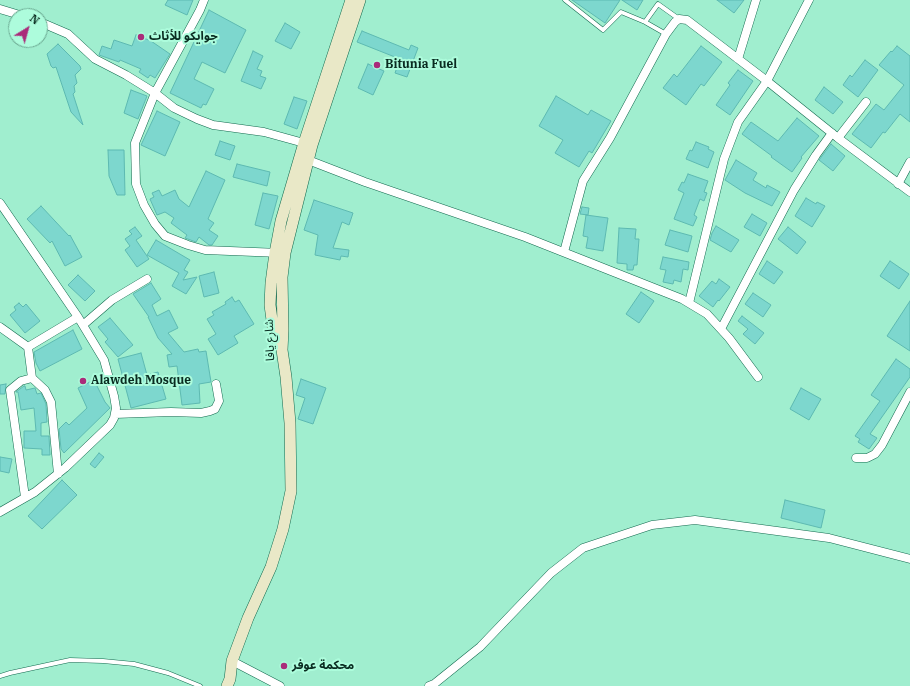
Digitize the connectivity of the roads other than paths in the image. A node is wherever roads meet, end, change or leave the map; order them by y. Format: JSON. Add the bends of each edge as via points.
{"nodes":[{"id":1,"x":204,"y":0,"type":"edge"},
{"id":2,"x":351,"y":0,"type":"edge"},
{"id":3,"x":360,"y":0,"type":"edge"},
{"id":4,"x":565,"y":0,"type":"edge"},
{"id":5,"x":756,"y":0,"type":"edge"},
{"id":6,"x":809,"y":0,"type":"edge"},
{"id":7,"x":679,"y":19,"type":"junction"},
{"id":8,"x":644,"y":22,"type":"junction"},
{"id":9,"x":48,"y":25,"type":"edge"},
{"id":10,"x":666,"y":34,"type":"junction"},
{"id":11,"x":738,"y":59,"type":"junction"},
{"id":12,"x":766,"y":81,"type":"junction"},
{"id":13,"x":155,"y":93,"type":"junction"},
{"id":14,"x":866,"y":102,"type":"dead end"},
{"id":15,"x":835,"y":136,"type":"junction"},
{"id":16,"x":304,"y":143,"type":"junction"},
{"id":17,"x":308,"y":160,"type":"junction"},
{"id":18,"x":910,"y":162,"type":"edge"},
{"id":19,"x":898,"y":184,"type":"junction"},
{"id":20,"x":910,"y":192,"type":"edge"},
{"id":21,"x":0,"y":203,"type":"edge"},
{"id":22,"x":564,"y":252,"type":"junction"},
{"id":23,"x":280,"y":253,"type":"junction"},
{"id":24,"x":147,"y":279,"type":"dead end"},
{"id":25,"x":689,"y":303,"type":"junction"},
{"id":26,"x":78,"y":317,"type":"junction"},
{"id":27,"x":83,"y":325,"type":"junction"},
{"id":28,"x":0,"y":327,"type":"edge"},
{"id":29,"x":721,"y":329,"type":"junction"},
{"id":30,"x":28,"y":347,"type":"junction"},
{"id":31,"x":758,"y":377,"type":"dead end"},
{"id":32,"x":32,"y":378,"type":"junction"},
{"id":33,"x":216,"y":384,"type":"dead end"},
{"id":34,"x":910,"y":393,"type":"edge"},
{"id":35,"x":115,"y":414,"type":"junction"},
{"id":36,"x":856,"y":458,"type":"dead end"},
{"id":37,"x":58,"y":474,"type":"junction"},
{"id":38,"x":25,"y":497,"type":"junction"},
{"id":39,"x":0,"y":512,"type":"edge"},
{"id":40,"x":910,"y":559,"type":"edge"},
{"id":41,"x":232,"y":661,"type":"junction"},
{"id":42,"x":0,"y":676,"type":"edge"},
{"id":43,"x":228,"y":682,"type":"edge"},
{"id":44,"x":200,"y":686,"type":"edge"},
{"id":45,"x":280,"y":686,"type":"edge"},
{"id":46,"x":429,"y":686,"type":"edge"}],
"edges":[{"from":1,"to":13,"type":"street"},
{"from":2,"to":16,"type":"street"},
{"from":3,"to":17,"type":"street","name":"شارع يافا"},
{"from":4,"to":8,"type":"lane","via":[[603,30],[621,12]]},
{"from":5,"to":11,"type":"street"},
{"from":6,"to":12,"type":"street"},
{"from":7,"to":8,"type":"lane","via":[[658,4]]},
{"from":7,"to":10,"type":"street"},
{"from":7,"to":11,"type":"street","via":[[687,20]]},
{"from":8,"to":10,"type":"lane"},
{"from":9,"to":13,"type":"street","via":[[68,34],[95,59]]},
{"from":10,"to":22,"type":"street","via":[[610,138],[583,181]]},
{"from":11,"to":12,"type":"street"},
{"from":12,"to":15,"type":"street"},
{"from":12,"to":25,"type":"street","via":[[738,122],[724,159]]},
{"from":13,"to":16,"type":"street","via":[[174,108],[213,125],[264,132]]},
{"from":13,"to":23,"type":"street","via":[[135,143],[136,184],[155,224],[165,236],[188,246],[206,250]]},
{"from":14,"to":15,"type":"street"},
{"from":15,"to":19,"type":"street"},
{"from":15,"to":29,"type":"street","via":[[816,155],[794,190]]},
{"from":16,"to":23,"type":"street","via":[[281,221]]},
{"from":17,"to":22,"type":"street"},
{"from":17,"to":23,"type":"street","name":"شارع يافا"},
{"from":18,"to":19,"type":"street"},
{"from":19,"to":20,"type":"street"},
{"from":21,"to":26,"type":"street"},
{"from":22,"to":25,"type":"street"},
{"from":23,"to":41,"type":"street","name":"شارع يافا","via":[[282,350],[290,423],[291,491],[273,561]]},
{"from":24,"to":27,"type":"street","via":[[112,300]]},
{"from":25,"to":29,"type":"street","via":[[707,314]]},
{"from":26,"to":27,"type":"street"},
{"from":26,"to":30,"type":"street"},
{"from":27,"to":35,"type":"street","via":[[104,360],[114,396]]},
{"from":28,"to":30,"type":"street"},
{"from":29,"to":31,"type":"street"},
{"from":30,"to":32,"type":"street"},
{"from":32,"to":37,"type":"street","via":[[45,390],[51,402]]},
{"from":32,"to":38,"type":"street","via":[[21,381],[10,390]]},
{"from":33,"to":35,"type":"street","via":[[219,401],[210,411]]},
{"from":34,"to":36,"type":"street","via":[[875,454],[867,458]]},
{"from":35,"to":37,"type":"street","via":[[110,425]]},
{"from":37,"to":38,"type":"street"},
{"from":38,"to":39,"type":"street"},
{"from":40,"to":46,"type":"street","via":[[829,538],[696,520],[652,525],[584,548],[551,573],[480,647]]},
{"from":41,"to":43,"type":"street","name":"شارع يافا"},
{"from":41,"to":45,"type":"street"},
{"from":42,"to":44,"type":"lane","via":[[70,660],[103,661],[134,664],[168,673]]}]}
